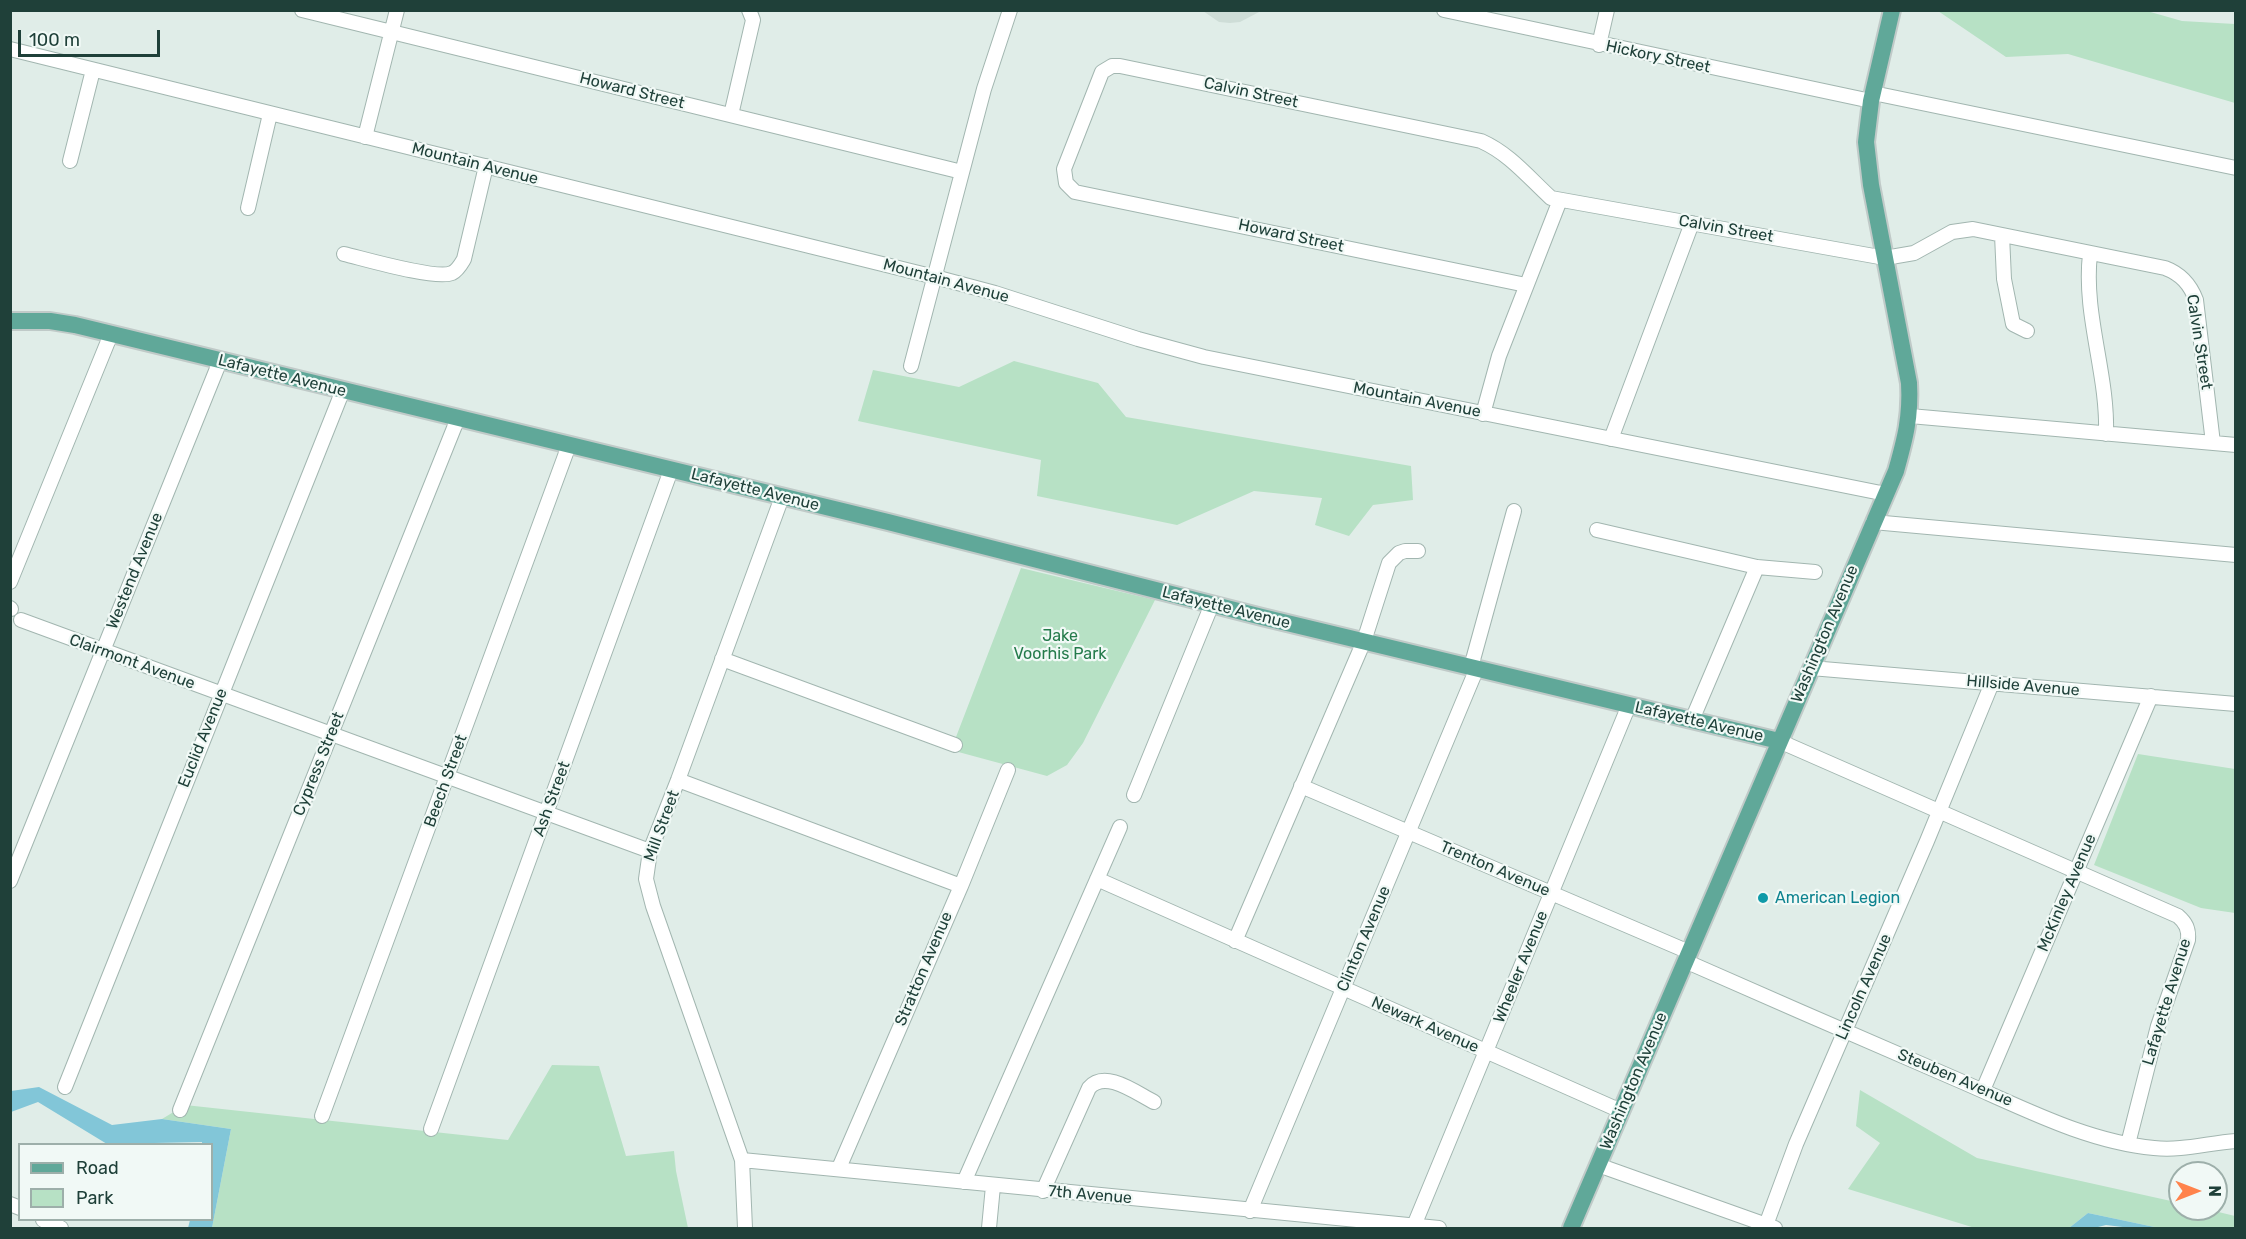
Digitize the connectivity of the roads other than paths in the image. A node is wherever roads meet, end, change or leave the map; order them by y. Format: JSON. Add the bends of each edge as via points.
{"nodes":[{"id":1,"x":302,"y":10,"type":"edge"},
{"id":2,"x":397,"y":10,"type":"edge"},
{"id":3,"x":1010,"y":10,"type":"edge"},
{"id":4,"x":1444,"y":10,"type":"edge"},
{"id":5,"x":1607,"y":10,"type":"edge"},
{"id":6,"x":1892,"y":10,"type":"edge"},
{"id":7,"x":751,"y":12,"type":"edge"},
{"id":8,"x":391,"y":33,"type":"junction"},
{"id":9,"x":1599,"y":45,"type":"junction"},
{"id":10,"x":10,"y":49,"type":"edge"},
{"id":11,"x":1116,"y":66,"type":"joint"},
{"id":12,"x":93,"y":70,"type":"junction"},
{"id":13,"x":1872,"y":97,"type":"junction"},
{"id":14,"x":270,"y":114,"type":"junction"},
{"id":15,"x":731,"y":115,"type":"junction"},
{"id":16,"x":365,"y":137,"type":"junction"},
{"id":17,"x":70,"y":161,"type":"dead end"},
{"id":18,"x":486,"y":166,"type":"junction"},
{"id":19,"x":2235,"y":168,"type":"edge"},
{"id":20,"x":962,"y":172,"type":"junction"},
{"id":21,"x":1560,"y":200,"type":"junction"},
{"id":22,"x":248,"y":208,"type":"dead end"},
{"id":23,"x":1692,"y":223,"type":"junction"},
{"id":24,"x":2001,"y":235,"type":"junction"},
{"id":25,"x":344,"y":254,"type":"dead end"},
{"id":26,"x":2090,"y":254,"type":"junction"},
{"id":27,"x":1885,"y":258,"type":"junction"},
{"id":28,"x":935,"y":277,"type":"junction"},
{"id":29,"x":1526,"y":285,"type":"junction"},
{"id":30,"x":15,"y":319,"type":"edge"},
{"id":31,"x":2027,"y":331,"type":"dead end"},
{"id":32,"x":111,"y":334,"type":"junction"},
{"id":33,"x":220,"y":361,"type":"junction"},
{"id":34,"x":911,"y":366,"type":"dead end"},
{"id":35,"x":343,"y":390,"type":"junction"},
{"id":36,"x":1484,"y":414,"type":"junction"},
{"id":37,"x":1910,"y":416,"type":"junction"},
{"id":38,"x":458,"y":418,"type":"junction"},
{"id":39,"x":2106,"y":434,"type":"junction"},
{"id":40,"x":1611,"y":439,"type":"junction"},
{"id":41,"x":2213,"y":443,"type":"junction"},
{"id":42,"x":569,"y":445,"type":"junction"},
{"id":43,"x":2235,"y":445,"type":"edge"},
{"id":44,"x":671,"y":470,"type":"junction"},
{"id":45,"x":1886,"y":494,"type":"junction"},
{"id":46,"x":782,"y":497,"type":"junction"},
{"id":47,"x":1514,"y":511,"type":"dead end"},
{"id":48,"x":1873,"y":522,"type":"junction"},
{"id":49,"x":1598,"y":530,"type":"dead end"},
{"id":50,"x":1418,"y":551,"type":"dead end"},
{"id":51,"x":2235,"y":555,"type":"edge"},
{"id":52,"x":1757,"y":567,"type":"junction"},
{"id":53,"x":1815,"y":572,"type":"dead end"},
{"id":54,"x":10,"y":582,"type":"edge"},
{"id":55,"x":1212,"y":604,"type":"junction"},
{"id":56,"x":21,"y":620,"type":"dead end"},
{"id":57,"x":1364,"y":641,"type":"junction"},
{"id":58,"x":103,"y":651,"type":"junction"},
{"id":59,"x":722,"y":659,"type":"junction"},
{"id":60,"x":1474,"y":668,"type":"junction"},
{"id":61,"x":1811,"y":668,"type":"junction"},
{"id":62,"x":1992,"y":683,"type":"junction"},
{"id":63,"x":221,"y":694,"type":"junction"},
{"id":64,"x":2151,"y":696,"type":"junction"},
{"id":65,"x":2235,"y":704,"type":"edge"},
{"id":66,"x":1629,"y":705,"type":"junction"},
{"id":67,"x":1692,"y":720,"type":"junction"},
{"id":68,"x":331,"y":735,"type":"junction"},
{"id":69,"x":1779,"y":741,"type":"junction"},
{"id":70,"x":955,"y":746,"type":"dead end"},
{"id":71,"x":1008,"y":770,"type":"dead end"},
{"id":72,"x":447,"y":777,"type":"junction"},
{"id":73,"x":678,"y":780,"type":"junction"},
{"id":74,"x":1302,"y":786,"type":"junction"},
{"id":75,"x":1134,"y":795,"type":"dead end"},
{"id":76,"x":1939,"y":812,"type":"junction"},
{"id":77,"x":546,"y":813,"type":"junction"},
{"id":78,"x":1120,"y":827,"type":"dead end"},
{"id":79,"x":1408,"y":832,"type":"junction"},
{"id":80,"x":650,"y":851,"type":"junction"},
{"id":81,"x":2076,"y":871,"type":"junction"},
{"id":82,"x":1097,"y":879,"type":"junction"},
{"id":83,"x":10,"y":881,"type":"edge"},
{"id":84,"x":961,"y":886,"type":"junction"},
{"id":85,"x":1551,"y":894,"type":"junction"},
{"id":86,"x":1235,"y":941,"type":"junction"},
{"id":87,"x":1687,"y":957,"type":"junction"},
{"id":88,"x":1343,"y":989,"type":"junction"},
{"id":89,"x":1844,"y":1031,"type":"junction"},
{"id":90,"x":1485,"y":1052,"type":"junction"},
{"id":91,"x":65,"y":1087,"type":"dead end"},
{"id":92,"x":1983,"y":1090,"type":"junction"},
{"id":93,"x":1154,"y":1102,"type":"dead end"},
{"id":94,"x":180,"y":1110,"type":"dead end"},
{"id":95,"x":1621,"y":1111,"type":"junction"},
{"id":96,"x":322,"y":1116,"type":"dead end"},
{"id":97,"x":431,"y":1129,"type":"dead end"},
{"id":98,"x":2235,"y":1141,"type":"edge"},
{"id":99,"x":2127,"y":1144,"type":"junction"},
{"id":100,"x":742,"y":1160,"type":"junction"},
{"id":101,"x":1598,"y":1166,"type":"junction"},
{"id":102,"x":839,"y":1168,"type":"junction"},
{"id":103,"x":964,"y":1182,"type":"junction"},
{"id":104,"x":993,"y":1186,"type":"junction"},
{"id":105,"x":1043,"y":1191,"type":"junction"},
{"id":106,"x":1250,"y":1210,"type":"junction"},
{"id":107,"x":45,"y":1221,"type":"edge"},
{"id":108,"x":1413,"y":1227,"type":"edge"},
{"id":109,"x":1770,"y":1227,"type":"edge"},
{"id":110,"x":61,"y":1228,"type":"edge"},
{"id":111,"x":745,"y":1228,"type":"edge"},
{"id":112,"x":989,"y":1228,"type":"edge"},
{"id":113,"x":1439,"y":1228,"type":"edge"},
{"id":114,"x":1571,"y":1228,"type":"edge"}],
"edges":[{"from":1,"to":8,"type":"street","name":"Howard Street"},
{"from":2,"to":8,"type":"street"},
{"from":3,"to":20,"type":"street"},
{"from":4,"to":9,"type":"street","name":"Hickory Street"},
{"from":5,"to":9,"type":"street"},
{"from":6,"to":13,"type":"main road","name":"Washington Avenue"},
{"from":7,"to":15,"type":"street","via":[[753,20]]},
{"from":8,"to":15,"type":"street","name":"Howard Street"},
{"from":8,"to":16,"type":"street"},
{"from":9,"to":13,"type":"street","name":"Hickory Street"},
{"from":10,"to":12,"type":"street","name":"Mountain Avenue"},
{"from":11,"to":21,"type":"street","name":"Calvin Street","via":[[1481,141],[1508,156],[1551,198]]},
{"from":11,"to":29,"type":"street","name":"Howard Street","via":[[1102,72],[1064,169],[1069,188],[1075,192]]},
{"from":12,"to":14,"type":"street","name":"Mountain Avenue"},
{"from":12,"to":17,"type":"street"},
{"from":13,"to":19,"type":"street","name":"Hickory Street"},
{"from":13,"to":27,"type":"main road","name":"Washington Avenue","via":[[1866,142]]},
{"from":14,"to":16,"type":"street","name":"Mountain Avenue"},
{"from":14,"to":22,"type":"street"},
{"from":15,"to":20,"type":"street","name":"Howard Street"},
{"from":16,"to":18,"type":"street","name":"Mountain Avenue"},
{"from":18,"to":25,"type":"street","via":[[464,259],[451,274],[428,274]]},
{"from":18,"to":28,"type":"street","name":"Mountain Avenue"},
{"from":20,"to":28,"type":"street"},
{"from":21,"to":23,"type":"street","name":"Calvin Street"},
{"from":21,"to":29,"type":"street"},
{"from":23,"to":27,"type":"street","name":"Calvin Street"},
{"from":23,"to":40,"type":"street"},
{"from":24,"to":26,"type":"street","name":"Calvin Street"},
{"from":24,"to":27,"type":"street","name":"Calvin Street","via":[[1961,230],[1914,253]]},
{"from":24,"to":31,"type":"street","via":[[2013,324]]},
{"from":26,"to":39,"type":"street","via":[[2089,296],[2105,398]]},
{"from":26,"to":41,"type":"street","name":"Calvin Street","via":[[2169,270],[2187,282],[2196,300]]},
{"from":27,"to":37,"type":"main road","name":"Washington Avenue","via":[[1909,383]]},
{"from":28,"to":34,"type":"street"},
{"from":28,"to":36,"type":"street","name":"Mountain Avenue","via":[[1171,349]]},
{"from":29,"to":36,"type":"street","via":[[1499,356]]},
{"from":30,"to":32,"type":"main road","name":"Lafayette Avenue","via":[[75,325]]},
{"from":32,"to":33,"type":"main road","name":"Lafayette Avenue"},
{"from":32,"to":54,"type":"street"},
{"from":33,"to":35,"type":"main road","name":"Lafayette Avenue"},
{"from":33,"to":58,"type":"street","name":"Westend Avenue"},
{"from":35,"to":38,"type":"main road","name":"Lafayette Avenue"},
{"from":35,"to":63,"type":"street","name":"Euclid Avenue"},
{"from":36,"to":40,"type":"street","name":"Mountain Avenue"},
{"from":37,"to":39,"type":"street"},
{"from":37,"to":45,"type":"main road","name":"Washington Avenue"},
{"from":38,"to":42,"type":"main road","name":"Lafayette Avenue"},
{"from":38,"to":68,"type":"street","name":"Cypress Street"},
{"from":39,"to":41,"type":"street"},
{"from":40,"to":45,"type":"street","name":"Mountain Avenue"},
{"from":41,"to":43,"type":"street"},
{"from":42,"to":44,"type":"main road","name":"Lafayette Avenue"},
{"from":42,"to":72,"type":"street","name":"Beech Street"},
{"from":44,"to":46,"type":"main road","name":"Lafayette Avenue"},
{"from":44,"to":77,"type":"street","name":"Ash Street"},
{"from":45,"to":48,"type":"main road","name":"Washington Avenue"},
{"from":46,"to":55,"type":"main road","name":"Lafayette Avenue"},
{"from":46,"to":59,"type":"street","name":"Mill Street"},
{"from":47,"to":60,"type":"street","name":"Clinton Avenue"},
{"from":48,"to":51,"type":"street"},
{"from":48,"to":61,"type":"main road","name":"Washington Avenue"},
{"from":49,"to":52,"type":"street"},
{"from":50,"to":57,"type":"street","via":[[1399,553],[1389,563]]},
{"from":52,"to":53,"type":"street"},
{"from":52,"to":67,"type":"street"},
{"from":55,"to":57,"type":"main road","name":"Lafayette Avenue"},
{"from":55,"to":75,"type":"street"},
{"from":56,"to":58,"type":"street","name":"Clairmont Avenue"},
{"from":57,"to":60,"type":"main road","name":"Lafayette Avenue"},
{"from":57,"to":74,"type":"street"},
{"from":58,"to":63,"type":"street","name":"Clairmont Avenue"},
{"from":58,"to":83,"type":"street","name":"Westend Avenue"},
{"from":59,"to":70,"type":"street"},
{"from":59,"to":73,"type":"street","name":"Mill Street"},
{"from":60,"to":66,"type":"main road","name":"Lafayette Avenue"},
{"from":60,"to":79,"type":"street","name":"Clinton Avenue"},
{"from":61,"to":62,"type":"street","name":"Hillside Avenue"},
{"from":61,"to":69,"type":"main road","name":"Washington Avenue"},
{"from":62,"to":64,"type":"street","name":"Hillside Avenue"},
{"from":62,"to":76,"type":"street","name":"Lincoln Avenue"},
{"from":63,"to":68,"type":"street","name":"Clairmont Avenue"},
{"from":63,"to":91,"type":"street","name":"Euclid Avenue"},
{"from":64,"to":65,"type":"street","name":"Hillside Avenue"},
{"from":64,"to":81,"type":"street","name":"McKinley Avenue"},
{"from":66,"to":67,"type":"main road","name":"Lafayette Avenue"},
{"from":66,"to":85,"type":"street","name":"Wheeler Avenue"},
{"from":67,"to":69,"type":"main road","name":"Lafayette Avenue"},
{"from":68,"to":72,"type":"street","name":"Clairmont Avenue"},
{"from":68,"to":94,"type":"street","name":"Cypress Street"},
{"from":69,"to":76,"type":"street","name":"Lafayette Avenue"},
{"from":69,"to":87,"type":"main road","name":"Washington Avenue"},
{"from":71,"to":84,"type":"street","name":"Stratton Avenue"},
{"from":72,"to":77,"type":"street","name":"Clairmont Avenue"},
{"from":72,"to":96,"type":"street","name":"Beech Street"},
{"from":73,"to":80,"type":"street","name":"Mill Street"},
{"from":73,"to":84,"type":"street"},
{"from":74,"to":79,"type":"street","name":"Trenton Avenue"},
{"from":74,"to":86,"type":"street"},
{"from":76,"to":81,"type":"street","name":"Lafayette Avenue"},
{"from":76,"to":89,"type":"street","name":"Lincoln Avenue"},
{"from":77,"to":80,"type":"street","name":"Clairmont Avenue"},
{"from":77,"to":97,"type":"street","name":"Ash Street"},
{"from":78,"to":82,"type":"street"},
{"from":79,"to":85,"type":"street","name":"Trenton Avenue"},
{"from":79,"to":88,"type":"street","name":"Clinton Avenue"},
{"from":80,"to":100,"type":"street","name":"Mill Street","via":[[647,889]]},
{"from":81,"to":92,"type":"street","name":"McKinley Avenue"},
{"from":81,"to":99,"type":"street","name":"Lafayette Avenue","via":[[2178,916],[2189,933],[2158,1026]]},
{"from":82,"to":86,"type":"street","name":"Newark Avenue"},
{"from":82,"to":103,"type":"street"},
{"from":84,"to":102,"type":"street","name":"Stratton Avenue"},
{"from":85,"to":87,"type":"street","name":"Trenton Avenue"},
{"from":85,"to":90,"type":"street","name":"Wheeler Avenue"},
{"from":86,"to":88,"type":"street","name":"Newark Avenue"},
{"from":87,"to":89,"type":"street","name":"Steuben Avenue"},
{"from":87,"to":95,"type":"main road","name":"Washington Avenue"},
{"from":88,"to":90,"type":"street","name":"Newark Avenue"},
{"from":88,"to":106,"type":"street","name":"Clinton Avenue"},
{"from":89,"to":92,"type":"street","name":"Steuben Avenue"},
{"from":89,"to":109,"type":"street","name":"Lincoln Avenue","via":[[1796,1144]]},
{"from":90,"to":95,"type":"street","name":"Newark Avenue"},
{"from":90,"to":108,"type":"street","name":"Wheeler Avenue"},
{"from":92,"to":99,"type":"street","name":"Steuben Avenue","via":[[2062,1124]]},
{"from":93,"to":105,"type":"street","via":[[1108,1080],[1096,1082],[1089,1088]]},
{"from":95,"to":101,"type":"main road","name":"Washington Avenue"},
{"from":98,"to":99,"type":"street","name":"Steuben Avenue","via":[[2175,1149]]},
{"from":100,"to":102,"type":"street","name":"7th Avenue"},
{"from":100,"to":111,"type":"street","name":"Mill Street"},
{"from":101,"to":109,"type":"street"},
{"from":101,"to":114,"type":"main road","name":"Washington Avenue"},
{"from":102,"to":103,"type":"street","name":"7th Avenue"},
{"from":103,"to":104,"type":"street","name":"7th Avenue"},
{"from":104,"to":105,"type":"street","name":"7th Avenue"},
{"from":104,"to":112,"type":"street"},
{"from":105,"to":106,"type":"street","name":"7th Avenue"},
{"from":106,"to":108,"type":"street","name":"7th Avenue"},
{"from":107,"to":110,"type":"street"},
{"from":108,"to":113,"type":"street","name":"7th Avenue"}]}
